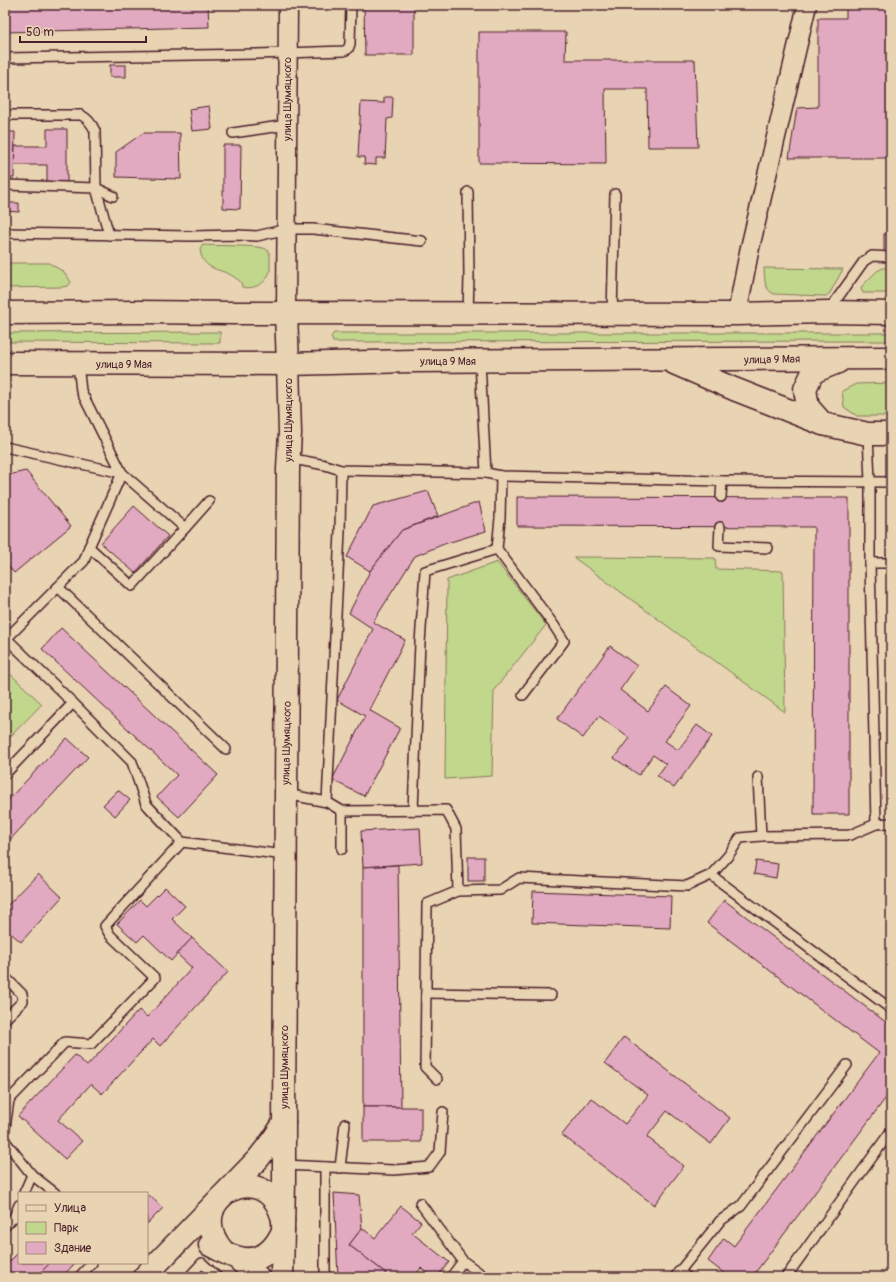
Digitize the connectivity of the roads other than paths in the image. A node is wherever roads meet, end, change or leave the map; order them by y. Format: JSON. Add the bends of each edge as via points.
{"nodes":[{"id":1,"x":288,"y":5,"type":"edge"},
{"id":2,"x":351,"y":5,"type":"edge"},
{"id":3,"x":807,"y":5,"type":"edge"},
{"id":4,"x":287,"y":52,"type":"junction"},
{"id":5,"x":5,"y":58,"type":"edge"},
{"id":6,"x":5,"y":114,"type":"edge"},
{"id":7,"x":287,"y":125,"type":"junction"},
{"id":8,"x":233,"y":133,"type":"dead end"},
{"id":9,"x":5,"y":185,"type":"edge"},
{"id":10,"x":96,"y":188,"type":"junction"},
{"id":11,"x":468,"y":192,"type":"dead end"},
{"id":12,"x":615,"y":194,"type":"dead end"},
{"id":13,"x":113,"y":196,"type":"dead end"},
{"id":14,"x":287,"y":229,"type":"junction"},
{"id":15,"x":5,"y":233,"type":"edge"},
{"id":16,"x":109,"y":234,"type":"junction"},
{"id":17,"x":422,"y":241,"type":"dead end"},
{"id":18,"x":891,"y":257,"type":"edge"},
{"id":19,"x":828,"y":312,"type":"junction"},
{"id":20,"x":5,"y":313,"type":"edge"},
{"id":21,"x":286,"y":313,"type":"junction"},
{"id":22,"x":612,"y":313,"type":"junction"},
{"id":23,"x":891,"y":313,"type":"edge"},
{"id":24,"x":468,"y":314,"type":"junction"},
{"id":25,"x":737,"y":314,"type":"junction"},
{"id":26,"x":847,"y":358,"type":"junction"},
{"id":27,"x":891,"y":358,"type":"edge"},
{"id":28,"x":668,"y":360,"type":"junction"},
{"id":29,"x":480,"y":362,"type":"junction"},
{"id":30,"x":5,"y":363,"type":"edge"},
{"id":31,"x":78,"y":364,"type":"junction"},
{"id":32,"x":288,"y":364,"type":"junction"},
{"id":33,"x":823,"y":424,"type":"junction"},
{"id":34,"x":868,"y":434,"type":"junction"},
{"id":35,"x":891,"y":434,"type":"edge"},
{"id":36,"x":5,"y":447,"type":"edge"},
{"id":37,"x":288,"y":458,"type":"junction"},
{"id":38,"x":341,"y":470,"type":"junction"},
{"id":39,"x":122,"y":473,"type":"junction"},
{"id":40,"x":486,"y":473,"type":"junction"},
{"id":41,"x":501,"y":476,"type":"junction"},
{"id":42,"x":722,"y":481,"type":"junction"},
{"id":43,"x":870,"y":482,"type":"junction"},
{"id":44,"x":891,"y":482,"type":"edge"},
{"id":45,"x":721,"y":497,"type":"dead end"},
{"id":46,"x":209,"y":501,"type":"dead end"},
{"id":47,"x":720,"y":527,"type":"dead end"},
{"id":48,"x":185,"y":528,"type":"junction"},
{"id":49,"x":89,"y":547,"type":"junction"},
{"id":50,"x":768,"y":548,"type":"dead end"},
{"id":51,"x":497,"y":549,"type":"junction"},
{"id":52,"x":870,"y":563,"type":"junction"},
{"id":53,"x":891,"y":563,"type":"edge"},
{"id":54,"x":58,"y":587,"type":"junction"},
{"id":55,"x":6,"y":638,"type":"edge"},
{"id":56,"x":523,"y":695,"type":"dead end"},
{"id":57,"x":73,"y":703,"type":"junction"},
{"id":58,"x":226,"y":749,"type":"dead end"},
{"id":59,"x":5,"y":774,"type":"edge"},
{"id":60,"x":758,"y":777,"type":"dead end"},
{"id":61,"x":285,"y":794,"type":"junction"},
{"id":62,"x":327,"y":802,"type":"junction"},
{"id":63,"x":413,"y":810,"type":"junction"},
{"id":64,"x":342,"y":811,"type":"junction"},
{"id":65,"x":891,"y":823,"type":"edge"},
{"id":66,"x":876,"y":824,"type":"junction"},
{"id":67,"x":760,"y":836,"type":"junction"},
{"id":68,"x":182,"y":842,"type":"junction"},
{"id":69,"x":342,"y":848,"type":"dead end"},
{"id":70,"x":285,"y":855,"type":"junction"},
{"id":71,"x":711,"y":875,"type":"junction"},
{"id":72,"x":458,"y":891,"type":"junction"},
{"id":73,"x":5,"y":977,"type":"edge"},
{"id":74,"x":426,"y":993,"type":"junction"},
{"id":75,"x":551,"y":995,"type":"dead end"},
{"id":76,"x":891,"y":1009,"type":"edge"},
{"id":77,"x":5,"y":1019,"type":"edge"},
{"id":78,"x":847,"y":1064,"type":"dead end"},
{"id":79,"x":437,"y":1079,"type":"dead end"},
{"id":80,"x":7,"y":1098,"type":"edge"},
{"id":81,"x":444,"y":1112,"type":"dead end"},
{"id":82,"x":284,"y":1123,"type":"junction"},
{"id":83,"x":345,"y":1124,"type":"dead end"},
{"id":84,"x":5,"y":1128,"type":"edge"},
{"id":85,"x":891,"y":1131,"type":"edge"},
{"id":86,"x":5,"y":1141,"type":"edge"},
{"id":87,"x":284,"y":1165,"type":"junction"},
{"id":88,"x":325,"y":1168,"type":"junction"},
{"id":89,"x":340,"y":1168,"type":"junction"},
{"id":90,"x":32,"y":1175,"type":"junction"},
{"id":91,"x":24,"y":1192,"type":"edge"},
{"id":92,"x":54,"y":1192,"type":"edge"},
{"id":93,"x":223,"y":1194,"type":"junction"},
{"id":94,"x":420,"y":1204,"type":"dead end"},
{"id":95,"x":18,"y":1207,"type":"edge"},
{"id":96,"x":5,"y":1226,"type":"edge"},
{"id":97,"x":283,"y":1226,"type":"junction"},
{"id":98,"x":176,"y":1243,"type":"junction"},
{"id":99,"x":230,"y":1254,"type":"junction"},
{"id":100,"x":463,"y":1261,"type":"junction"},
{"id":101,"x":91,"y":1264,"type":"edge"},
{"id":102,"x":146,"y":1272,"type":"edge"},
{"id":103,"x":677,"y":1274,"type":"edge"},
{"id":104,"x":79,"y":1277,"type":"edge"},
{"id":105,"x":189,"y":1277,"type":"edge"},
{"id":106,"x":218,"y":1277,"type":"edge"},
{"id":107,"x":258,"y":1277,"type":"edge"},
{"id":108,"x":282,"y":1277,"type":"edge"},
{"id":109,"x":325,"y":1277,"type":"edge"},
{"id":110,"x":451,"y":1277,"type":"edge"},
{"id":111,"x":485,"y":1277,"type":"edge"},
{"id":112,"x":687,"y":1277,"type":"edge"},
{"id":113,"x":786,"y":1277,"type":"edge"}],
"edges":[{"from":1,"to":4,"type":"street","name":"улица Шумяцкого"},
{"from":2,"to":4,"type":"lane","via":[[348,49]]},
{"from":3,"to":25,"type":"street"},
{"from":4,"to":5,"type":"lane"},
{"from":4,"to":7,"type":"street","name":"улица Шумяцкого"},
{"from":6,"to":10,"type":"lane","via":[[85,117],[95,131]]},
{"from":7,"to":8,"type":"lane"},
{"from":7,"to":14,"type":"street","name":"улица Шумяцкого"},
{"from":9,"to":10,"type":"lane"},
{"from":10,"to":13,"type":"lane"},
{"from":10,"to":16,"type":"lane"},
{"from":11,"to":24,"type":"lane"},
{"from":12,"to":22,"type":"lane"},
{"from":14,"to":16,"type":"lane","via":[[257,236]]},
{"from":14,"to":17,"type":"lane","via":[[313,229]]},
{"from":14,"to":21,"type":"street","name":"улица Шумяцкого"},
{"from":15,"to":16,"type":"lane"},
{"from":18,"to":19,"type":"lane","via":[[872,256],[864,261]]},
{"from":19,"to":23,"type":"main road"},
{"from":19,"to":25,"type":"main road"},
{"from":20,"to":21,"type":"main road"},
{"from":21,"to":24,"type":"main road"},
{"from":21,"to":32,"type":"main road","name":"улица Шумяцкого"},
{"from":22,"to":24,"type":"main road"},
{"from":22,"to":25,"type":"main road"},
{"from":26,"to":27,"type":"main road","name":"улица 9 Мая"},
{"from":26,"to":28,"type":"main road","name":"улица 9 Мая"},
{"from":26,"to":33,"type":"main road","via":[[813,372],[805,389],[808,407]]},
{"from":28,"to":29,"type":"main road","name":"улица 9 Мая"},
{"from":28,"to":33,"type":"main road"},
{"from":29,"to":32,"type":"main road","name":"улица 9 Мая"},
{"from":29,"to":40,"type":"lane"},
{"from":30,"to":31,"type":"main road","name":"улица 9 Мая"},
{"from":31,"to":32,"type":"main road","name":"улица 9 Мая"},
{"from":31,"to":39,"type":"lane","via":[[82,391]]},
{"from":32,"to":37,"type":"main road","name":"улица Шумяцкого"},
{"from":33,"to":34,"type":"main road"},
{"from":34,"to":35,"type":"main road"},
{"from":34,"to":43,"type":"lane"},
{"from":36,"to":39,"type":"lane"},
{"from":37,"to":38,"type":"lane"},
{"from":37,"to":61,"type":"main road","name":"улица Шумяцкого"},
{"from":38,"to":40,"type":"lane"},
{"from":38,"to":62,"type":"lane"},
{"from":39,"to":48,"type":"lane"},
{"from":39,"to":49,"type":"lane"},
{"from":40,"to":41,"type":"lane"},
{"from":41,"to":42,"type":"lane"},
{"from":41,"to":51,"type":"lane"},
{"from":42,"to":43,"type":"lane"},
{"from":42,"to":45,"type":"lane"},
{"from":43,"to":44,"type":"lane"},
{"from":43,"to":52,"type":"lane"},
{"from":46,"to":48,"type":"lane"},
{"from":47,"to":50,"type":"lane","via":[[720,546]]},
{"from":48,"to":49,"type":"lane","via":[[132,586]]},
{"from":49,"to":54,"type":"lane","via":[[84,561]]},
{"from":51,"to":56,"type":"lane","via":[[564,641]]},
{"from":51,"to":63,"type":"lane","via":[[425,571]]},
{"from":52,"to":53,"type":"lane"},
{"from":52,"to":66,"type":"lane"},
{"from":54,"to":55,"type":"lane"},
{"from":54,"to":58,"type":"lane"},
{"from":55,"to":57,"type":"lane"},
{"from":57,"to":59,"type":"lane"},
{"from":57,"to":68,"type":"lane","via":[[132,762],[146,804]]},
{"from":60,"to":67,"type":"lane"},
{"from":61,"to":62,"type":"lane"},
{"from":61,"to":70,"type":"main road","name":"улица Шумяцкого"},
{"from":62,"to":64,"type":"lane"},
{"from":63,"to":64,"type":"lane"},
{"from":63,"to":72,"type":"lane","via":[[446,810],[456,829]]},
{"from":64,"to":69,"type":"lane"},
{"from":65,"to":66,"type":"lane"},
{"from":66,"to":67,"type":"lane","via":[[850,835]]},
{"from":67,"to":71,"type":"lane","via":[[740,838]]},
{"from":68,"to":70,"type":"lane"},
{"from":68,"to":80,"type":"lane","via":[[105,926],[110,935],[154,978],[91,1044],[65,1042]]},
{"from":70,"to":82,"type":"main road","name":"улица Шумяцкого"},
{"from":71,"to":72,"type":"lane","via":[[687,886],[519,878],[500,890]]},
{"from":71,"to":76,"type":"lane"},
{"from":72,"to":74,"type":"lane","via":[[427,904]]},
{"from":73,"to":77,"type":"lane","via":[[22,994],[23,1001]]},
{"from":74,"to":75,"type":"lane"},
{"from":74,"to":79,"type":"lane","via":[[425,1067]]},
{"from":78,"to":103,"type":"lane","via":[[741,1206],[720,1221]]},
{"from":80,"to":84,"type":"lane"},
{"from":81,"to":89,"type":"lane","via":[[440,1152],[429,1167],[394,1170]]},
{"from":82,"to":87,"type":"main road","name":"улица Шумяцкого"},
{"from":82,"to":93,"type":"main road","via":[[258,1159]]},
{"from":83,"to":89,"type":"lane"},
{"from":85,"to":113,"type":"lane"},
{"from":86,"to":90,"type":"lane"},
{"from":87,"to":88,"type":"lane"},
{"from":87,"to":97,"type":"main road","name":"улица Шумяцкого"},
{"from":88,"to":89,"type":"lane"},
{"from":88,"to":109,"type":"lane"},
{"from":90,"to":91,"type":"lane"},
{"from":90,"to":92,"type":"lane"},
{"from":93,"to":97,"type":"main road","via":[[243,1186],[266,1191],[281,1209]]},
{"from":93,"to":98,"type":"main road"},
{"from":93,"to":99,"type":"main road","via":[[212,1213],[210,1224],[214,1238]]},
{"from":94,"to":100,"type":"lane"},
{"from":95,"to":96,"type":"lane","via":[[14,1217]]},
{"from":97,"to":99,"type":"main road","via":[[278,1242],[260,1257],[249,1259]]},
{"from":97,"to":108,"type":"main road","name":"улица Шумяцкого"},
{"from":98,"to":99,"type":"main road","via":[[194,1241],[209,1244]]},
{"from":98,"to":102,"type":"main road"},
{"from":99,"to":107,"type":"main road"},
{"from":100,"to":110,"type":"lane"},
{"from":100,"to":111,"type":"lane"},
{"from":101,"to":104,"type":"lane"},
{"from":103,"to":112,"type":"lane"},
{"from":105,"to":106,"type":"lane","via":[[202,1262]]}]}
